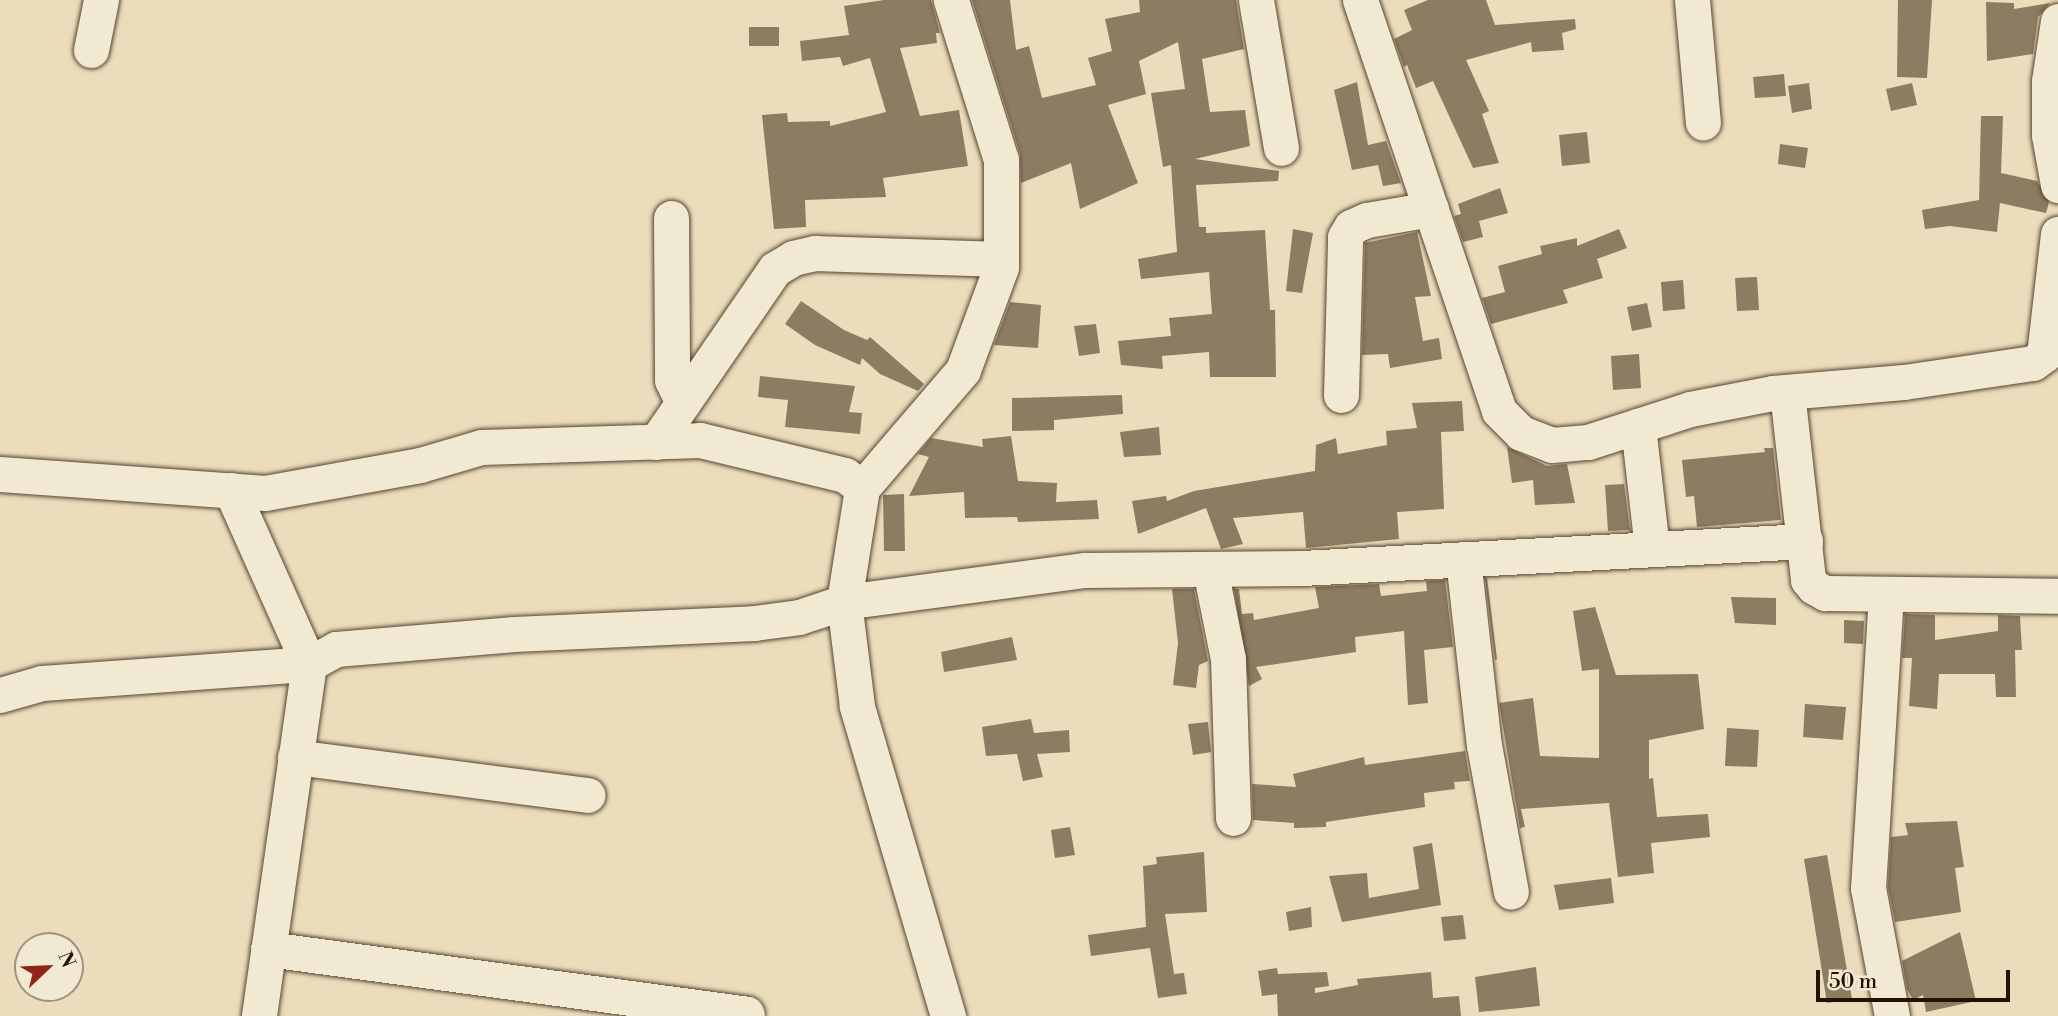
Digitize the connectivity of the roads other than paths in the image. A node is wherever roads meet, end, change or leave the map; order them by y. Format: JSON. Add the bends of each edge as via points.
{"nodes":[{"id":1,"x":100,"y":0,"type":"edge"},
{"id":2,"x":951,"y":0,"type":"edge"},
{"id":3,"x":1256,"y":0,"type":"edge"},
{"id":4,"x":1360,"y":0,"type":"edge"},
{"id":5,"x":1692,"y":0,"type":"edge"},
{"id":6,"x":2058,"y":21,"type":"edge"},
{"id":7,"x":91,"y":50,"type":"dead end"},
{"id":8,"x":1703,"y":123,"type":"dead end"},
{"id":9,"x":1282,"y":148,"type":"dead end"},
{"id":10,"x":2058,"y":185,"type":"edge"},
{"id":11,"x":1431,"y":209,"type":"junction"},
{"id":12,"x":671,"y":218,"type":"dead end"},
{"id":13,"x":2058,"y":234,"type":"edge"},
{"id":14,"x":1001,"y":259,"type":"junction"},
{"id":15,"x":1787,"y":392,"type":"junction"},
{"id":16,"x":1341,"y":395,"type":"dead end"},
{"id":17,"x":683,"y":403,"type":"junction"},
{"id":18,"x":1639,"y":426,"type":"junction"},
{"id":19,"x":656,"y":442,"type":"junction"},
{"id":20,"x":0,"y":474,"type":"edge"},
{"id":21,"x":862,"y":488,"type":"junction"},
{"id":22,"x":230,"y":490,"type":"junction"},
{"id":23,"x":1805,"y":541,"type":"junction"},
{"id":24,"x":1652,"y":548,"type":"junction"},
{"id":25,"x":1463,"y":559,"type":"junction"},
{"id":26,"x":1210,"y":569,"type":"junction"},
{"id":27,"x":1886,"y":594,"type":"junction"},
{"id":28,"x":2058,"y":596,"type":"edge"},
{"id":29,"x":844,"y":602,"type":"junction"},
{"id":30,"x":309,"y":664,"type":"junction"},
{"id":31,"x":0,"y":695,"type":"edge"},
{"id":32,"x":295,"y":757,"type":"junction"},
{"id":33,"x":589,"y":795,"type":"dead end"},
{"id":34,"x":1233,"y":818,"type":"dead end"},
{"id":35,"x":1511,"y":892,"type":"dead end"},
{"id":36,"x":268,"y":949,"type":"junction"},
{"id":37,"x":747,"y":1014,"type":"edge"},
{"id":38,"x":259,"y":1016,"type":"edge"},
{"id":39,"x":948,"y":1016,"type":"edge"},
{"id":40,"x":1892,"y":1016,"type":"edge"}],
"edges":[{"from":1,"to":7,"type":"street"},
{"from":2,"to":14,"type":"street","via":[[1001,160]]},
{"from":3,"to":9,"type":"street"},
{"from":4,"to":11,"type":"street"},
{"from":5,"to":8,"type":"street"},
{"from":6,"to":10,"type":"street","via":[[2049,80],[2049,135]]},
{"from":11,"to":16,"type":"street","via":[[1367,220],[1345,237]]},
{"from":11,"to":18,"type":"street","via":[[1499,411],[1521,433],[1552,445],[1588,442]]},
{"from":12,"to":17,"type":"street","via":[[672,380]]},
{"from":13,"to":15,"type":"street","via":[[2040,359],[1904,382]]},
{"from":14,"to":17,"type":"street","via":[[815,253],[793,258],[775,269]]},
{"from":14,"to":21,"type":"street","via":[[963,370]]},
{"from":15,"to":18,"type":"street","via":[[1690,409]]},
{"from":15,"to":23,"type":"street"},
{"from":17,"to":19,"type":"street"},
{"from":18,"to":24,"type":"street"},
{"from":19,"to":21,"type":"street","via":[[700,440],[845,475]]},
{"from":19,"to":22,"type":"street","via":[[481,447],[420,465],[265,493]]},
{"from":20,"to":22,"type":"street"},
{"from":21,"to":29,"type":"street"},
{"from":22,"to":30,"type":"street"},
{"from":23,"to":24,"type":"street"},
{"from":23,"to":27,"type":"street","via":[[1808,580],[1814,587],[1825,593]]},
{"from":24,"to":25,"type":"street"},
{"from":25,"to":26,"type":"street"},
{"from":25,"to":35,"type":"street","via":[[1484,745]]},
{"from":26,"to":29,"type":"street","via":[[1085,570]]},
{"from":26,"to":34,"type":"street","via":[[1227,659]]},
{"from":27,"to":28,"type":"street"},
{"from":27,"to":40,"type":"street","via":[[1868,888]]},
{"from":29,"to":30,"type":"street","via":[[799,617],[708,628],[514,634],[337,649]]},
{"from":29,"to":39,"type":"street","via":[[857,706]]},
{"from":30,"to":31,"type":"street","via":[[42,683]]},
{"from":30,"to":32,"type":"street"},
{"from":32,"to":33,"type":"street"},
{"from":32,"to":36,"type":"street"},
{"from":36,"to":37,"type":"street"},
{"from":36,"to":38,"type":"street"}]}
